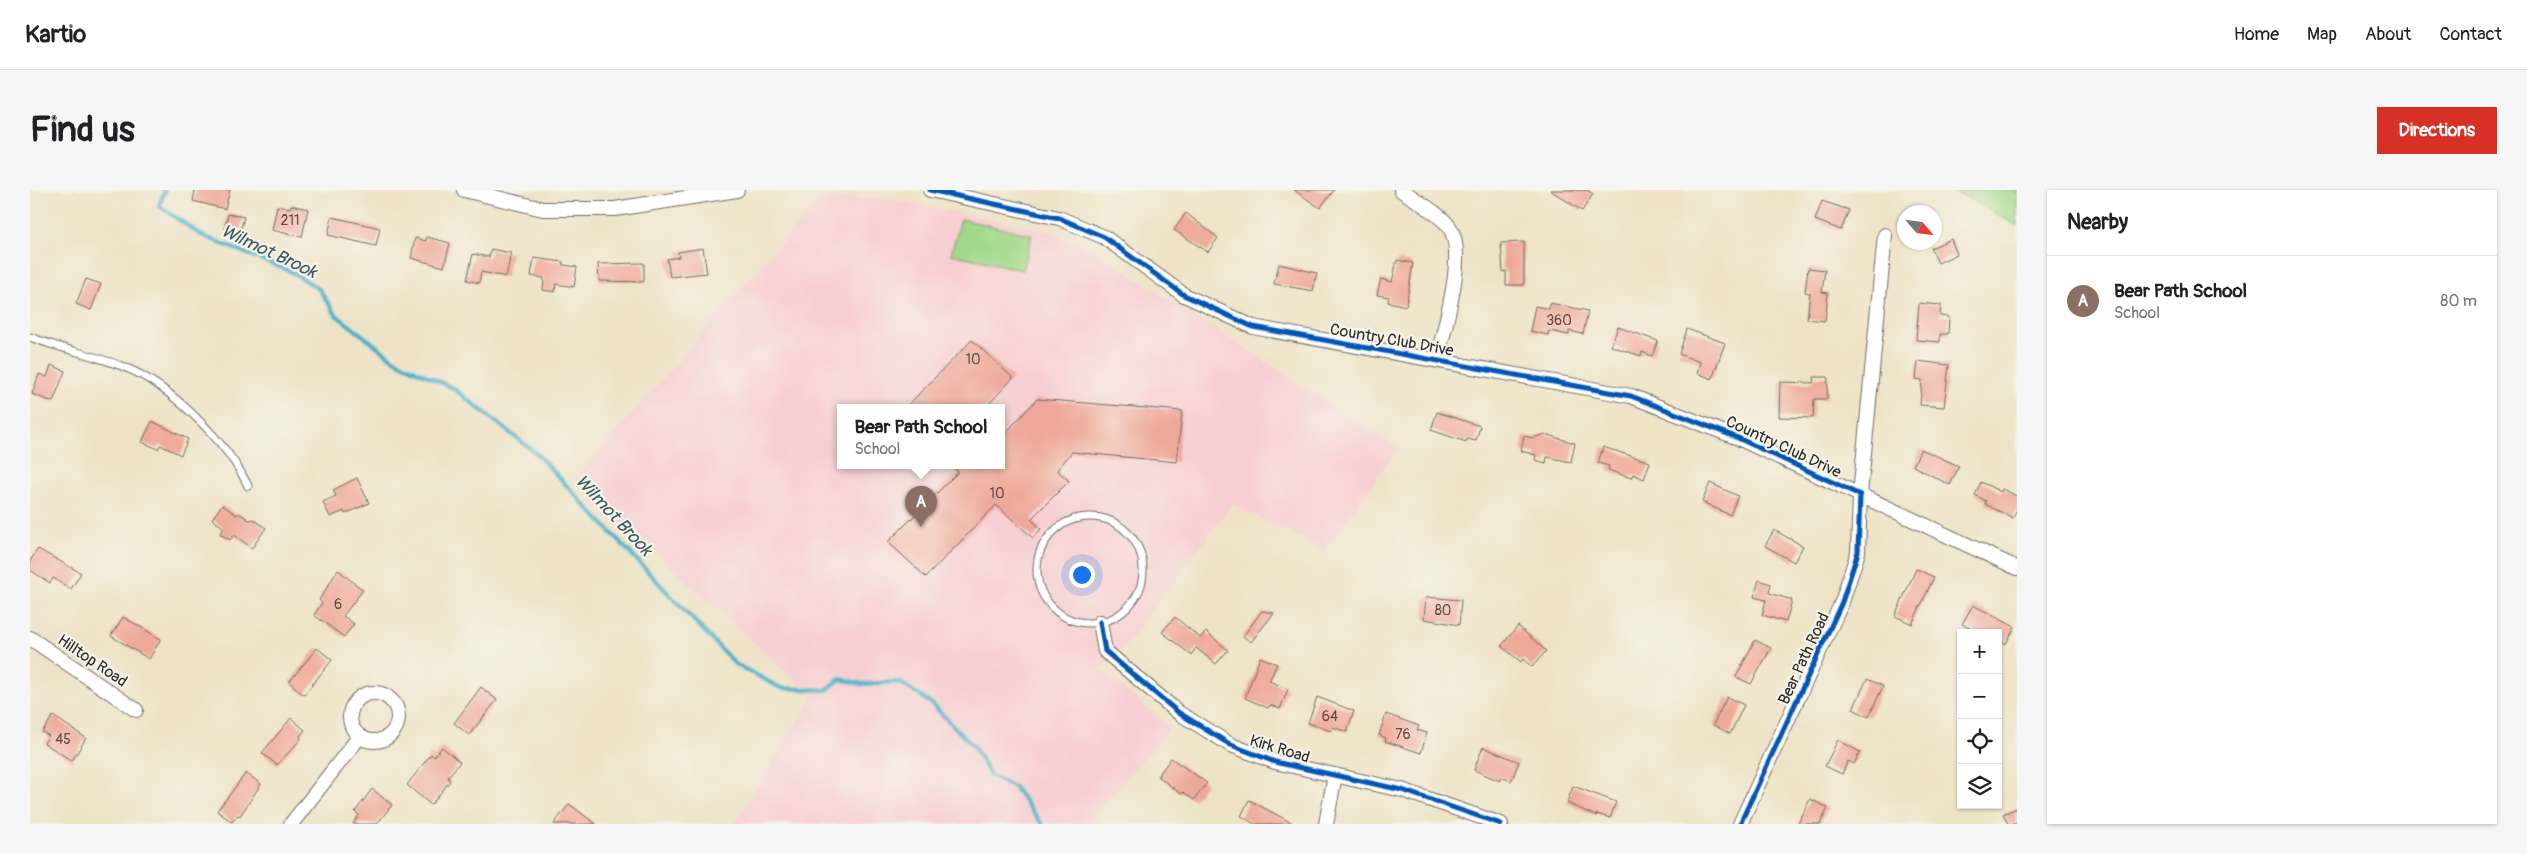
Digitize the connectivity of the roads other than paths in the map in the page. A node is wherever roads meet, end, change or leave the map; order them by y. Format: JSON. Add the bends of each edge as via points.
{"nodes":[{"id":1,"x":464,"y":190,"type":"edge"},
{"id":2,"x":737,"y":190,"type":"edge"},
{"id":3,"x":930,"y":190,"type":"edge"},
{"id":4,"x":1401,"y":190,"type":"edge"},
{"id":5,"x":1885,"y":235,"type":"dead end"},
{"id":6,"x":30,"y":336,"type":"edge"},
{"id":7,"x":1437,"y":360,"type":"junction"},
{"id":8,"x":248,"y":486,"type":"dead end"},
{"id":9,"x":1860,"y":495,"type":"junction"},
{"id":10,"x":2017,"y":568,"type":"edge"},
{"id":11,"x":1100,"y":622,"type":"junction"},
{"id":12,"x":30,"y":638,"type":"edge"},
{"id":13,"x":136,"y":710,"type":"dead end"},
{"id":14,"x":360,"y":736,"type":"dead end"},
{"id":15,"x":1335,"y":775,"type":"junction"},
{"id":16,"x":291,"y":824,"type":"edge"},
{"id":17,"x":1326,"y":824,"type":"edge"},
{"id":18,"x":1501,"y":824,"type":"edge"},
{"id":19,"x":1740,"y":824,"type":"edge"}],
"edges":[{"from":1,"to":2,"type":"street","via":[[543,209],[615,209]]},
{"from":3,"to":7,"type":"street","name":"Country Club Drive","via":[[1059,218],[1104,237],[1184,295],[1253,327]]},
{"from":4,"to":7,"type":"street","via":[[1446,223],[1455,239],[1458,260]]},
{"from":5,"to":9,"type":"street","name":"Bear Path Road"},
{"from":6,"to":8,"type":"lane","via":[[124,367],[160,386],[208,430],[240,468]]},
{"from":7,"to":9,"type":"street","name":"Country Club Drive","via":[[1631,396],[1738,438]]},
{"from":9,"to":10,"type":"street"},
{"from":9,"to":19,"type":"street","name":"Bear Path Road","via":[[1858,552],[1842,602]]},
{"from":11,"to":11,"type":"lane","via":[[1117,615],[1131,603],[1140,587],[1143,568],[1139,550],[1130,535],[1115,523],[1098,518],[1080,518],[1051,534],[1037,564],[1038,580],[1044,596],[1061,614],[1084,623]]},
{"from":11,"to":15,"type":"street","name":"Kirk Road","via":[[1105,651],[1194,723],[1231,745],[1254,754]]},
{"from":12,"to":13,"type":"street","name":"Hilltop Road"},
{"from":14,"to":16,"type":"street"},
{"from":15,"to":17,"type":"street"},
{"from":15,"to":18,"type":"street","name":"Kirk Road","via":[[1402,790]]}]}
